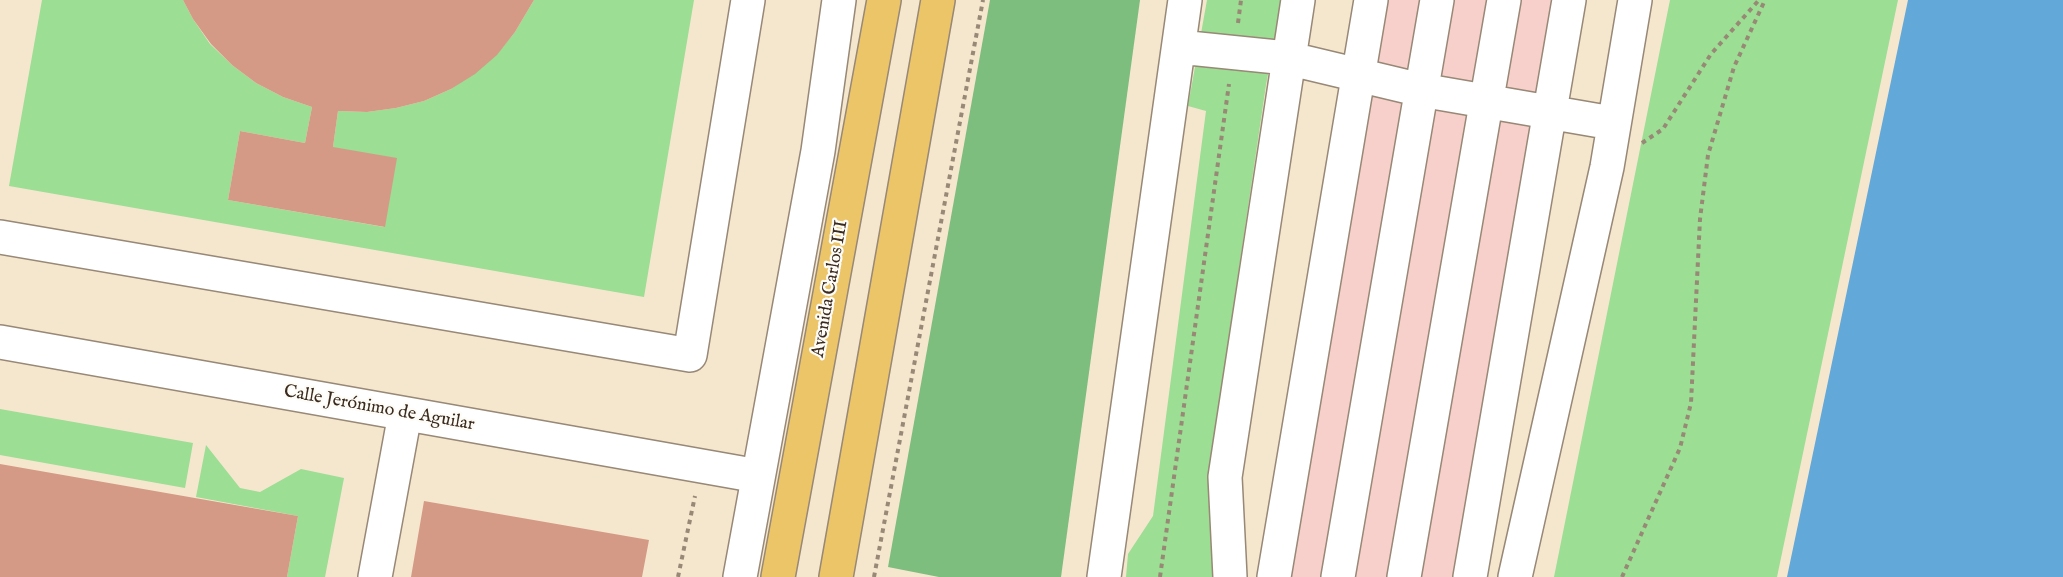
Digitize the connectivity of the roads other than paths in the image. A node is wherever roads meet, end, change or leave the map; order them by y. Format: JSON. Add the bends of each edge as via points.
{"nodes":[{"id":1,"x":748,"y":0,"type":"edge"},
{"id":2,"x":839,"y":0,"type":"edge"},
{"id":3,"x":884,"y":0,"type":"edge"},
{"id":4,"x":1185,"y":0,"type":"edge"},
{"id":5,"x":1298,"y":0,"type":"edge"},
{"id":6,"x":1371,"y":0,"type":"edge"},
{"id":7,"x":1437,"y":0,"type":"edge"},
{"id":8,"x":1504,"y":0,"type":"edge"},
{"id":9,"x":1569,"y":0,"type":"edge"},
{"id":10,"x":1635,"y":0,"type":"edge"},
{"id":11,"x":938,"y":1,"type":"edge"},
{"id":12,"x":1179,"y":47,"type":"junction"},
{"id":13,"x":1287,"y":58,"type":"junction"},
{"id":14,"x":1358,"y":77,"type":"junction"},
{"id":15,"x":1421,"y":90,"type":"junction"},
{"id":16,"x":1486,"y":102,"type":"junction"},
{"id":17,"x":1551,"y":111,"type":"junction"},
{"id":18,"x":1612,"y":123,"type":"junction"},
{"id":19,"x":0,"y":237,"type":"edge"},
{"id":20,"x":0,"y":342,"type":"edge"},
{"id":21,"x":405,"y":414,"type":"junction"},
{"id":22,"x":758,"y":476,"type":"junction"},
{"id":23,"x":375,"y":577,"type":"edge"},
{"id":24,"x":740,"y":577,"type":"edge"},
{"id":25,"x":778,"y":577,"type":"edge"},
{"id":26,"x":836,"y":577,"type":"edge"},
{"id":27,"x":1104,"y":577,"type":"edge"},
{"id":28,"x":1230,"y":577,"type":"edge"},
{"id":29,"x":1274,"y":577,"type":"edge"},
{"id":30,"x":1338,"y":577,"type":"edge"},
{"id":31,"x":1404,"y":577,"type":"edge"},
{"id":32,"x":1470,"y":577,"type":"edge"},
{"id":33,"x":1515,"y":577,"type":"edge"}],
"edges":[{"from":1,"to":19,"type":"street","via":[[690,355]]},
{"from":2,"to":22,"type":"street","via":[[818,151]]},
{"from":3,"to":25,"type":"main road","name":"Avenida Carlos III"},
{"from":4,"to":12,"type":"street"},
{"from":5,"to":13,"type":"street"},
{"from":6,"to":14,"type":"street"},
{"from":7,"to":15,"type":"street"},
{"from":8,"to":16,"type":"street"},
{"from":9,"to":17,"type":"street"},
{"from":10,"to":18,"type":"street"},
{"from":11,"to":26,"type":"main road"},
{"from":12,"to":13,"type":"street"},
{"from":12,"to":27,"type":"street"},
{"from":13,"to":14,"type":"street"},
{"from":13,"to":28,"type":"street","via":[[1225,477]]},
{"from":14,"to":15,"type":"street"},
{"from":14,"to":29,"type":"street"},
{"from":15,"to":16,"type":"street"},
{"from":15,"to":30,"type":"street"},
{"from":16,"to":17,"type":"street"},
{"from":16,"to":31,"type":"street"},
{"from":17,"to":18,"type":"street"},
{"from":17,"to":32,"type":"street"},
{"from":18,"to":33,"type":"street","via":[[1607,167]]},
{"from":20,"to":21,"type":"street","name":"Calle Jerónimo de Aguilar"},
{"from":21,"to":22,"type":"street","name":"Calle Jerónimo de Aguilar"},
{"from":21,"to":23,"type":"street"},
{"from":22,"to":24,"type":"street"}]}
